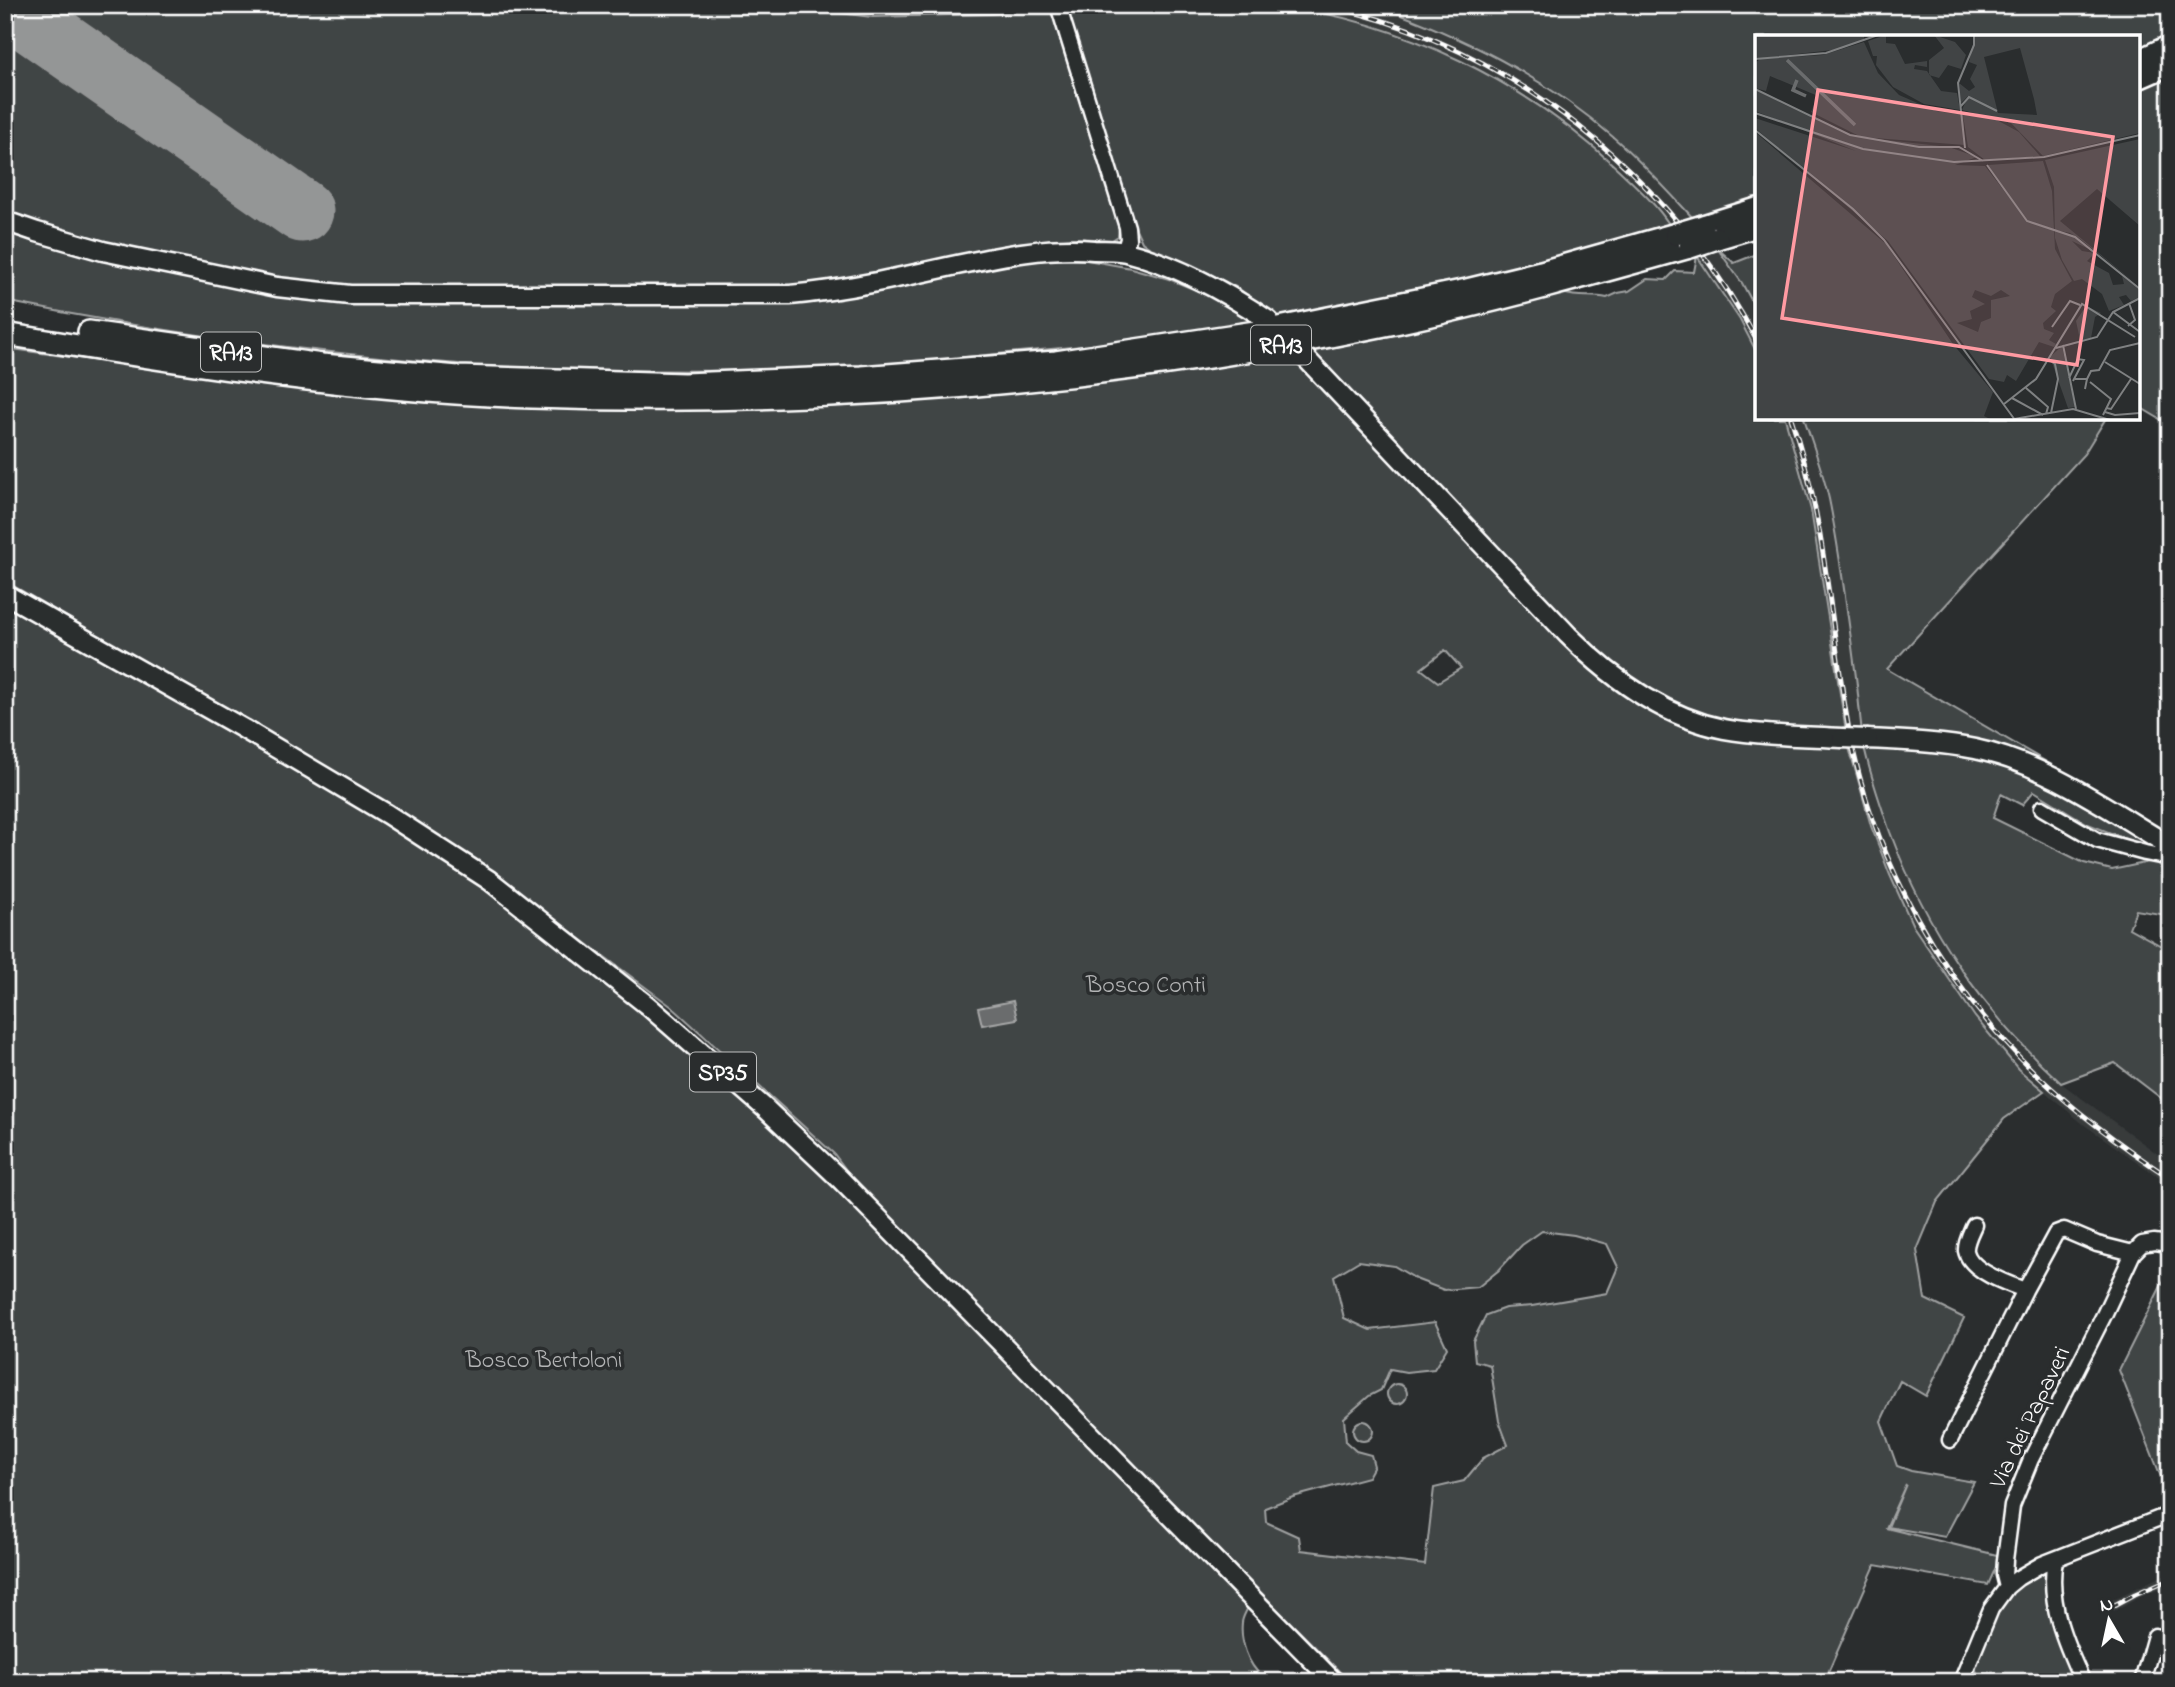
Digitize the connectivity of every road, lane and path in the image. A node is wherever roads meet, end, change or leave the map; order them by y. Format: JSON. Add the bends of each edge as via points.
{"nodes":[{"id":1,"x":1058,"y":5,"type":"edge"},
{"id":2,"x":2170,"y":46,"type":"edge"},
{"id":3,"x":2140,"y":60,"type":"edge"},
{"id":4,"x":2170,"y":64,"type":"edge"},
{"id":5,"x":2140,"y":77,"type":"edge"},
{"id":6,"x":1755,"y":210,"type":"edge"},
{"id":7,"x":5,"y":221,"type":"edge"},
{"id":8,"x":1755,"y":226,"type":"edge"},
{"id":9,"x":1710,"y":232,"type":"junction"},
{"id":10,"x":1124,"y":252,"type":"junction"},
{"id":11,"x":5,"y":320,"type":"edge"},
{"id":12,"x":1269,"y":321,"type":"dead end"},
{"id":13,"x":5,"y":334,"type":"edge"},
{"id":14,"x":1299,"y":351,"type":"dead end"},
{"id":15,"x":457,"y":385,"type":"junction"},
{"id":16,"x":5,"y":594,"type":"edge"},
{"id":17,"x":2042,"y":808,"type":"dead end"},
{"id":18,"x":2170,"y":846,"type":"edge"},
{"id":19,"x":2170,"y":854,"type":"edge"},
{"id":20,"x":1974,"y":1225,"type":"dead end"},
{"id":21,"x":2170,"y":1244,"type":"edge"},
{"id":22,"x":2133,"y":1253,"type":"junction"},
{"id":23,"x":2025,"y":1290,"type":"junction"},
{"id":24,"x":1950,"y":1440,"type":"dead end"},
{"id":25,"x":2170,"y":1514,"type":"edge"},
{"id":26,"x":2055,"y":1559,"type":"junction"},
{"id":27,"x":2007,"y":1587,"type":"junction"},
{"id":28,"x":2170,"y":1639,"type":"edge"},
{"id":29,"x":1962,"y":1678,"type":"edge"},
{"id":30,"x":1334,"y":1682,"type":"edge"},
{"id":31,"x":1978,"y":1682,"type":"edge"},
{"id":32,"x":2083,"y":1682,"type":"edge"},
{"id":33,"x":2142,"y":1682,"type":"edge"}],
"edges":[{"from":1,"to":10,"type":"street","via":[[1127,227]]},
{"from":2,"to":3,"type":"highway"},
{"from":4,"to":5,"type":"highway"},
{"from":6,"to":9,"type":"highway","number":"RA13"},
{"from":7,"to":10,"type":"main road","via":[[103,251],[277,287],[350,295],[790,295],[826,292],[1030,251],[1078,248]]},
{"from":8,"to":9,"type":"highway","number":"RA13"},
{"from":9,"to":15,"type":"highway","number":"RA13","bridge":true,"via":[[1551,286],[1399,322],[1276,346],[1060,377],[761,390],[671,383],[533,389]]},
{"from":10,"to":12,"type":"main road","via":[[1207,284]]},
{"from":11,"to":15,"type":"highway","number":"RA13"},
{"from":13,"to":15,"type":"highway","via":[[324,382]]},
{"from":14,"to":18,"type":"main road","bridge":true,"via":[[1568,635],[1611,675],[1654,703],[1687,718],[1754,733],[1975,749],[2045,773]]},
{"from":16,"to":30,"type":"main road","number":"SP35","via":[[387,814],[489,880],[647,1005],[840,1179]]},
{"from":17,"to":19,"type":"street","via":[[2097,840],[2160,856]]},
{"from":20,"to":23,"type":"street","via":[[1966,1251],[1972,1261],[1992,1276]]},
{"from":21,"to":22,"type":"street","via":[[2142,1244]]},
{"from":22,"to":23,"type":"street","via":[[2064,1230],[2056,1233]]},
{"from":22,"to":27,"type":"street","name":"Via dei Papaveri","via":[[2011,1506],[2004,1575]]},
{"from":23,"to":24,"type":"street"},
{"from":25,"to":26,"type":"street"},
{"from":26,"to":27,"type":"street","via":[[2029,1570]]},
{"from":26,"to":32,"type":"street","via":[[2053,1602]]},
{"from":27,"to":29,"type":"street","via":[[1991,1609]]},
{"from":28,"to":33,"type":"street","via":[[2155,1636]]},
{"from":29,"to":31,"type":"street"}]}
